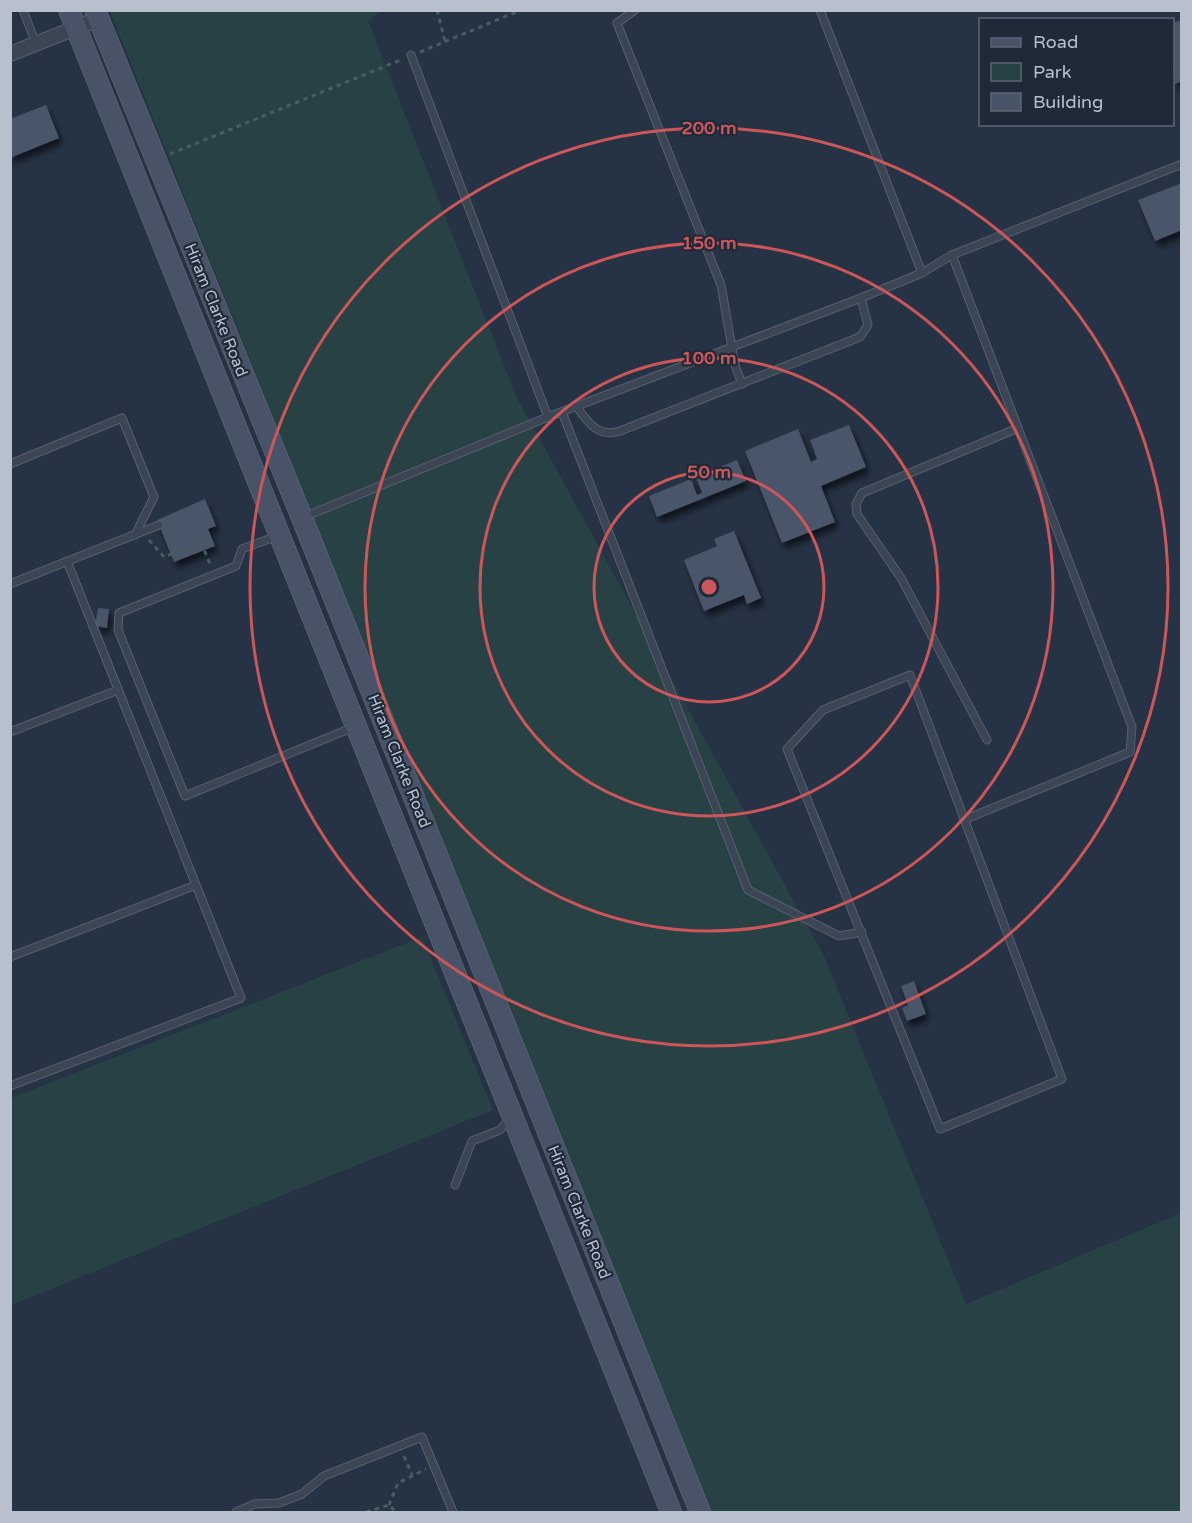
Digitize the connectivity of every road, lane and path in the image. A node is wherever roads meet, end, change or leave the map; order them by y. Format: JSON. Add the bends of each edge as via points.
{"nodes":[{"id":1,"x":23,"y":10,"type":"edge"},
{"id":2,"x":437,"y":10,"type":"edge"},
{"id":3,"x":521,"y":10,"type":"edge"},
{"id":4,"x":635,"y":10,"type":"edge"},
{"id":5,"x":820,"y":10,"type":"edge"},
{"id":6,"x":97,"y":15,"type":"edge"},
{"id":7,"x":73,"y":19,"type":"edge"},
{"id":8,"x":445,"y":41,"type":"junction"},
{"id":9,"x":36,"y":44,"type":"junction"},
{"id":10,"x":10,"y":54,"type":"edge"},
{"id":11,"x":411,"y":55,"type":"junction"},
{"id":12,"x":155,"y":160,"type":"junction"},
{"id":13,"x":1182,"y":164,"type":"edge"},
{"id":14,"x":952,"y":255,"type":"junction"},
{"id":15,"x":922,"y":273,"type":"junction"},
{"id":16,"x":211,"y":297,"type":"junction"},
{"id":17,"x":861,"y":298,"type":"junction"},
{"id":18,"x":189,"y":306,"type":"junction"},
{"id":19,"x":733,"y":347,"type":"junction"},
{"id":20,"x":742,"y":384,"type":"junction"},
{"id":21,"x":577,"y":407,"type":"junction"},
{"id":22,"x":562,"y":412,"type":"junction"},
{"id":23,"x":548,"y":417,"type":"junction"},
{"id":24,"x":1018,"y":428,"type":"junction"},
{"id":25,"x":10,"y":464,"type":"edge"},
{"id":26,"x":302,"y":518,"type":"junction"},
{"id":27,"x":159,"y":525,"type":"joint"},
{"id":28,"x":138,"y":533,"type":"junction"},
{"id":29,"x":277,"y":536,"type":"junction"},
{"id":30,"x":177,"y":552,"type":"junction"},
{"id":31,"x":67,"y":561,"type":"junction"},
{"id":32,"x":214,"y":574,"type":"junction"},
{"id":33,"x":10,"y":584,"type":"edge"},
{"id":34,"x":118,"y":690,"type":"junction"},
{"id":35,"x":380,"y":713,"type":"junction"},
{"id":36,"x":357,"y":726,"type":"junction"},
{"id":37,"x":10,"y":732,"type":"edge"},
{"id":38,"x":987,"y":740,"type":"dead end"},
{"id":39,"x":966,"y":819,"type":"junction"},
{"id":40,"x":196,"y":885,"type":"junction"},
{"id":41,"x":458,"y":909,"type":"junction"},
{"id":42,"x":433,"y":919,"type":"junction"},
{"id":43,"x":862,"y":932,"type":"junction"},
{"id":44,"x":10,"y":957,"type":"edge"},
{"id":45,"x":10,"y":1086,"type":"edge"},
{"id":46,"x":537,"y":1106,"type":"junction"},
{"id":47,"x":513,"y":1115,"type":"junction"},
{"id":48,"x":455,"y":1185,"type":"dead end"},
{"id":49,"x":625,"y":1326,"type":"junction"},
{"id":50,"x":602,"y":1335,"type":"junction"},
{"id":51,"x":405,"y":1457,"type":"dead end"},
{"id":52,"x":434,"y":1466,"type":"junction"},
{"id":53,"x":412,"y":1475,"type":"junction"},
{"id":54,"x":389,"y":1505,"type":"junction"},
{"id":55,"x":236,"y":1512,"type":"edge"},
{"id":56,"x":366,"y":1512,"type":"edge"},
{"id":57,"x":396,"y":1512,"type":"edge"},
{"id":58,"x":453,"y":1512,"type":"edge"},
{"id":59,"x":671,"y":1512,"type":"edge"},
{"id":60,"x":700,"y":1512,"type":"edge"}],
"edges":[{"from":1,"to":9,"type":"lane"},
{"from":2,"to":8,"type":"path"},
{"from":3,"to":8,"type":"path"},
{"from":4,"to":19,"type":"lane","via":[[617,23],[720,285]]},
{"from":5,"to":15,"type":"lane"},
{"from":6,"to":7,"type":"street"},
{"from":6,"to":12,"type":"main road","name":"Hiram Clarke Road"},
{"from":7,"to":9,"type":"street"},
{"from":7,"to":18,"type":"main road","name":"Hiram Clarke Road"},
{"from":8,"to":11,"type":"path"},
{"from":9,"to":10,"type":"street"},
{"from":11,"to":12,"type":"path"},
{"from":11,"to":23,"type":"lane"},
{"from":12,"to":16,"type":"main road","name":"Hiram Clarke Road"},
{"from":13,"to":14,"type":"lane"},
{"from":14,"to":15,"type":"lane"},
{"from":14,"to":24,"type":"lane"},
{"from":15,"to":17,"type":"lane"},
{"from":16,"to":18,"type":"main road"},
{"from":16,"to":26,"type":"main road","name":"Hiram Clarke Road"},
{"from":17,"to":19,"type":"lane"},
{"from":17,"to":20,"type":"lane","via":[[867,325],[860,337]]},
{"from":18,"to":29,"type":"main road","name":"Hiram Clarke Road"},
{"from":19,"to":20,"type":"lane"},
{"from":19,"to":21,"type":"lane"},
{"from":20,"to":21,"type":"lane","via":[[611,434],[599,432]]},
{"from":21,"to":22,"type":"lane"},
{"from":22,"to":23,"type":"lane"},
{"from":22,"to":43,"type":"lane","via":[[748,890],[839,936]]},
{"from":23,"to":26,"type":"lane"},
{"from":24,"to":38,"type":"lane","via":[[862,493],[856,504],[857,514],[901,578]]},
{"from":24,"to":39,"type":"lane","via":[[1132,727],[1130,752]]},
{"from":25,"to":28,"type":"lane","via":[[122,418],[154,497]]},
{"from":26,"to":29,"type":"main road"},
{"from":26,"to":35,"type":"main road","name":"Hiram Clarke Road"},
{"from":27,"to":28,"type":"lane"},
{"from":27,"to":30,"type":"path","via":[[166,523]]},
{"from":28,"to":30,"type":"path","via":[[164,557]]},
{"from":28,"to":31,"type":"lane"},
{"from":29,"to":32,"type":"lane","via":[[242,549],[236,566]]},
{"from":29,"to":36,"type":"main road","name":"Hiram Clarke Road"},
{"from":30,"to":32,"type":"path","via":[[201,542]]},
{"from":31,"to":33,"type":"lane"},
{"from":31,"to":34,"type":"lane"},
{"from":32,"to":36,"type":"lane","via":[[119,613],[118,630],[185,795]]},
{"from":34,"to":37,"type":"lane"},
{"from":34,"to":40,"type":"lane"},
{"from":35,"to":36,"type":"main road"},
{"from":35,"to":41,"type":"main road","name":"Hiram Clarke Road"},
{"from":36,"to":42,"type":"main road","name":"Hiram Clarke Road"},
{"from":39,"to":43,"type":"lane","via":[[909,675],[823,710],[816,717],[788,749]]},
{"from":39,"to":43,"type":"lane","via":[[1062,1079],[940,1129]]},
{"from":40,"to":44,"type":"lane"},
{"from":40,"to":45,"type":"lane","via":[[241,998]]},
{"from":41,"to":42,"type":"main road"},
{"from":41,"to":46,"type":"main road","name":"Hiram Clarke Road"},
{"from":42,"to":47,"type":"main road","name":"Hiram Clarke Road"},
{"from":46,"to":47,"type":"main road"},
{"from":46,"to":49,"type":"main road","name":"Hiram Clarke Road"},
{"from":47,"to":48,"type":"lane","via":[[500,1130],[472,1141]]},
{"from":47,"to":50,"type":"main road","name":"Hiram Clarke Road"},
{"from":49,"to":50,"type":"main road"},
{"from":49,"to":60,"type":"main road","name":"Hiram Clarke Road"},
{"from":50,"to":59,"type":"main road","name":"Hiram Clarke Road"},
{"from":51,"to":53,"type":"path"},
{"from":52,"to":53,"type":"path"},
{"from":52,"to":55,"type":"lane","via":[[422,1437],[324,1476],[295,1497],[279,1503],[255,1504]]},
{"from":52,"to":58,"type":"lane"},
{"from":53,"to":54,"type":"path","via":[[398,1483]]},
{"from":54,"to":56,"type":"path"},
{"from":54,"to":57,"type":"path"}]}
